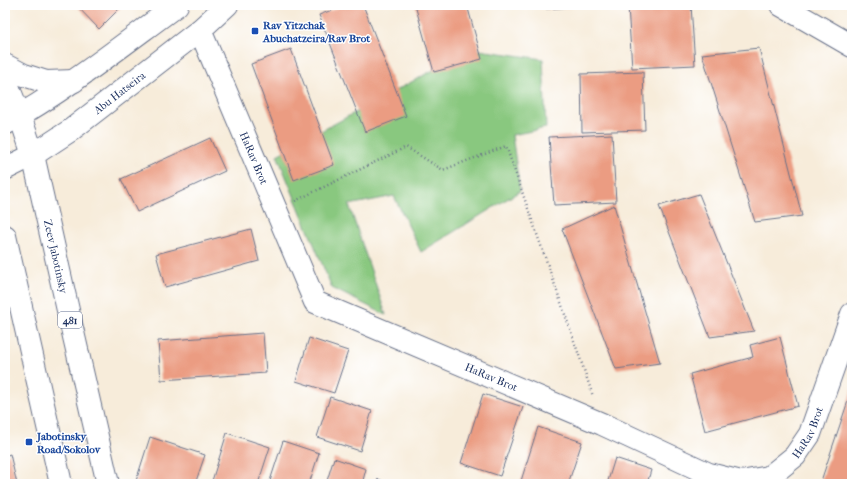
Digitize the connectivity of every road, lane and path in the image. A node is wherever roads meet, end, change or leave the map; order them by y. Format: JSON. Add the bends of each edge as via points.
{"nodes":[{"id":1,"x":176,"y":5,"type":"edge"},
{"id":2,"x":226,"y":5,"type":"edge"},
{"id":3,"x":781,"y":5,"type":"edge"},
{"id":4,"x":200,"y":30,"type":"junction"},
{"id":5,"x":852,"y":46,"type":"edge"},
{"id":6,"x":5,"y":65,"type":"edge"},
{"id":7,"x":5,"y":79,"type":"edge"},
{"id":8,"x":74,"y":81,"type":"junction"},
{"id":9,"x":13,"y":120,"type":"edge"},
{"id":10,"x":33,"y":155,"type":"junction"},
{"id":11,"x":5,"y":169,"type":"edge"},
{"id":12,"x":277,"y":210,"type":"junction"},
{"id":13,"x":5,"y":236,"type":"edge"},
{"id":14,"x":852,"y":314,"type":"edge"},
{"id":15,"x":602,"y":424,"type":"junction"},
{"id":16,"x":708,"y":479,"type":"edge"},
{"id":17,"x":61,"y":484,"type":"edge"},
{"id":18,"x":108,"y":484,"type":"edge"}],
"edges":[{"from":1,"to":8,"type":"street"},
{"from":2,"to":4,"type":"street","name":"Abu Hatseira"},
{"from":3,"to":5,"type":"street"},
{"from":4,"to":10,"type":"street","name":"Abu Hatseira","via":[[71,130]]},
{"from":4,"to":12,"type":"street","name":"HaRav Brot"},
{"from":6,"to":8,"type":"street","via":[[46,82]]},
{"from":7,"to":9,"type":"street","name":"Zeev Jabotinsky","number":"481"},
{"from":8,"to":9,"type":"street"},
{"from":9,"to":10,"type":"street","name":"Zeev Jabotinsky","number":"481"},
{"from":10,"to":11,"type":"street","name":"Abu Hatseira"},
{"from":10,"to":18,"type":"street","name":"Zeev Jabotinsky","number":"481"},
{"from":12,"to":15,"type":"street","name":"HaRav Brot","via":[[315,302]]},
{"from":12,"to":15,"type":"path","via":[[406,147],[443,170],[506,146]]},
{"from":13,"to":17,"type":"street"},
{"from":14,"to":16,"type":"street","name":"HaRav Brot","via":[[810,434],[795,456],[769,477],[742,482]]},
{"from":15,"to":16,"type":"street","name":"HaRav Brot"}]}
